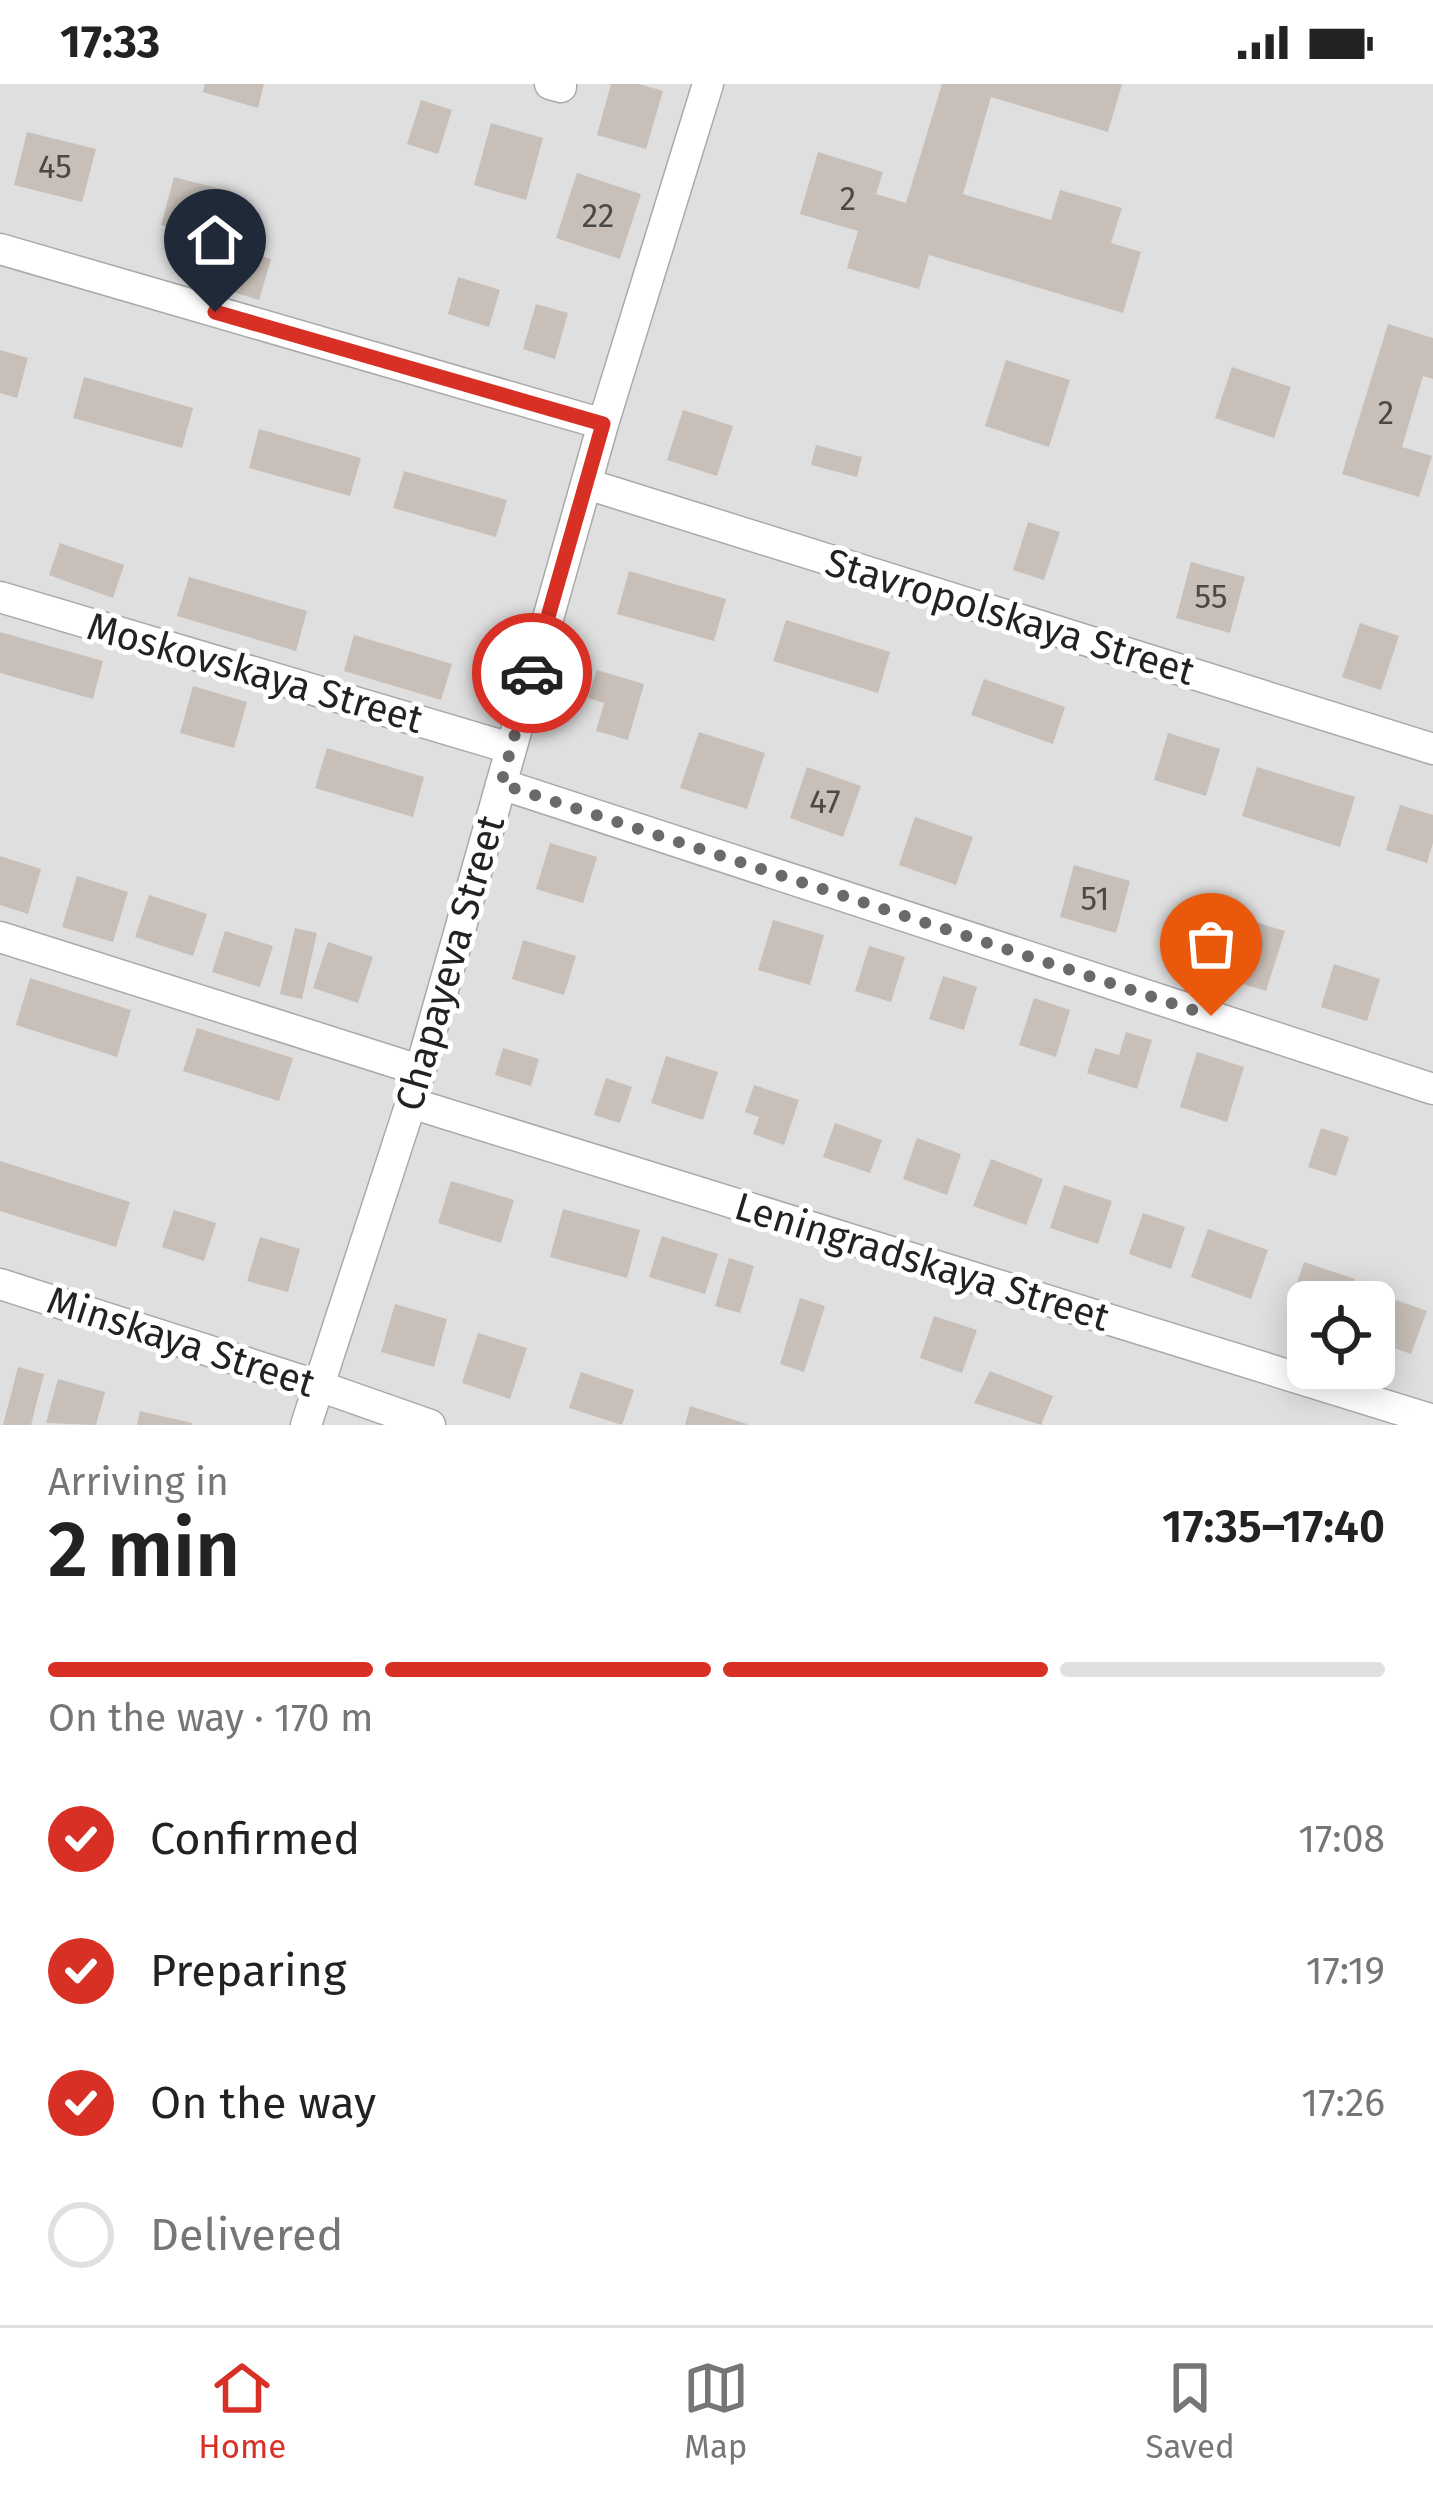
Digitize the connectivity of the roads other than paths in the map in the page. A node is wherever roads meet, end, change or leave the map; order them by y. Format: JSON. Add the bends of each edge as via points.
{"nodes":[{"id":1,"x":708,"y":84,"type":"edge"},
{"id":2,"x":0,"y":249,"type":"edge"},
{"id":3,"x":603,"y":424,"type":"junction"},
{"id":4,"x":587,"y":484,"type":"junction"},
{"id":5,"x":0,"y":597,"type":"edge"},
{"id":6,"x":510,"y":748,"type":"junction"},
{"id":7,"x":1433,"y":749,"type":"edge"},
{"id":8,"x":501,"y":784,"type":"junction"},
{"id":9,"x":0,"y":937,"type":"edge"},
{"id":10,"x":419,"y":1070,"type":"junction"},
{"id":11,"x":1433,"y":1089,"type":"edge"},
{"id":12,"x":411,"y":1103,"type":"junction"},
{"id":13,"x":0,"y":1284,"type":"edge"},
{"id":14,"x":320,"y":1386,"type":"junction"},
{"id":15,"x":1433,"y":1420,"type":"edge"},
{"id":16,"x":306,"y":1425,"type":"edge"},
{"id":17,"x":430,"y":1425,"type":"edge"}],
"edges":[{"from":1,"to":3,"type":"street","name":"Chapayeva Street"},
{"from":2,"to":3,"type":"street"},
{"from":3,"to":4,"type":"street","name":"Chapayeva Street"},
{"from":4,"to":6,"type":"street","name":"Chapayeva Street"},
{"from":4,"to":7,"type":"street","name":"Stavropolskaya Street"},
{"from":5,"to":6,"type":"street","name":"Moskovskaya Street"},
{"from":6,"to":8,"type":"street","name":"Chapayeva Street"},
{"from":8,"to":10,"type":"street","name":"Chapayeva Street"},
{"from":8,"to":11,"type":"street"},
{"from":9,"to":10,"type":"street"},
{"from":10,"to":12,"type":"street","name":"Chapayeva Street"},
{"from":12,"to":14,"type":"street","name":"Chapayeva Street"},
{"from":12,"to":15,"type":"street","name":"Leningradskaya Street"},
{"from":13,"to":14,"type":"street","name":"Minskaya Street"},
{"from":14,"to":16,"type":"street","name":"Chapayeva Street"},
{"from":14,"to":17,"type":"street","name":"Minskaya Street"}]}
